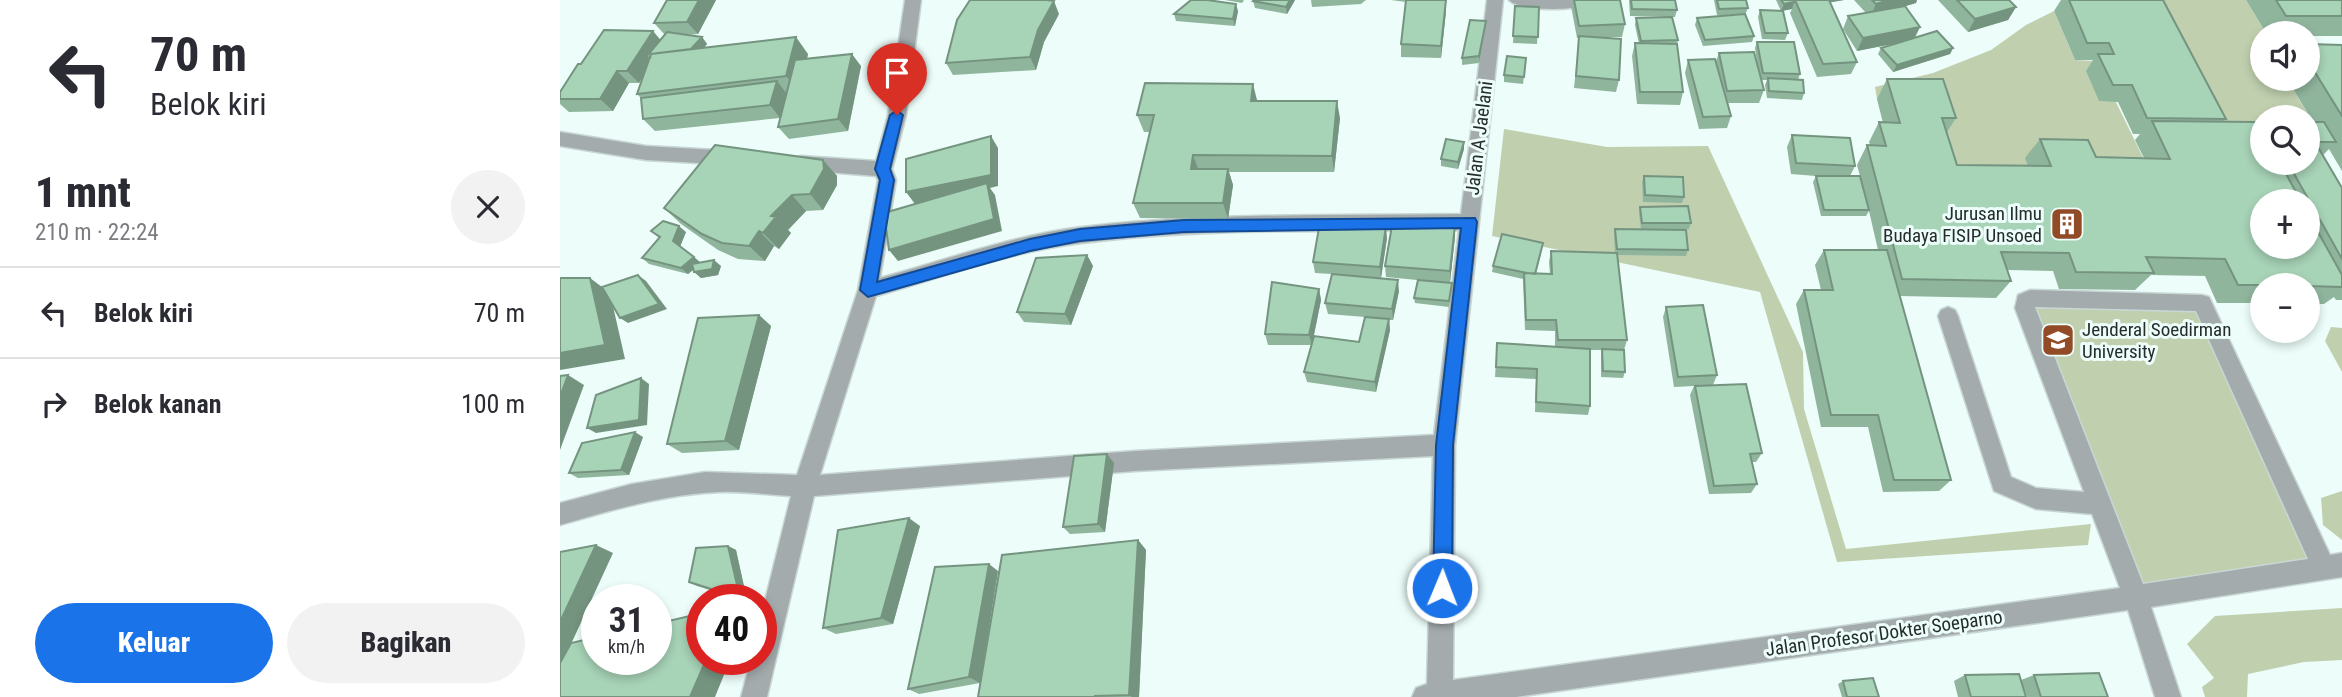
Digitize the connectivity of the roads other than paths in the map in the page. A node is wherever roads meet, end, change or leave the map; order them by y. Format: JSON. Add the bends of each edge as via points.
{"nodes":[{"id":1,"x":913,"y":0,"type":"edge"},
{"id":2,"x":1495,"y":0,"type":"edge"},
{"id":3,"x":1517,"y":0,"type":"edge"},
{"id":4,"x":1587,"y":0,"type":"edge"},
{"id":5,"x":560,"y":139,"type":"edge"},
{"id":6,"x":750,"y":159,"type":"edge"},
{"id":7,"x":776,"y":161,"type":"edge"},
{"id":8,"x":883,"y":169,"type":"junction"},
{"id":9,"x":1469,"y":222,"type":"junction"},
{"id":10,"x":868,"y":290,"type":"junction"},
{"id":11,"x":1948,"y":316,"type":"dead end"},
{"id":12,"x":1444,"y":445,"type":"junction"},
{"id":13,"x":805,"y":487,"type":"junction"},
{"id":14,"x":2098,"y":503,"type":"junction"},
{"id":15,"x":560,"y":514,"type":"edge"},
{"id":16,"x":2333,"y":566,"type":"edge"},
{"id":17,"x":2136,"y":597,"type":"junction"},
{"id":18,"x":1432,"y":696,"type":"edge"},
{"id":19,"x":754,"y":697,"type":"edge"},
{"id":20,"x":2168,"y":697,"type":"edge"}],
"edges":[{"from":1,"to":8,"type":"street","via":[[897,115]]},
{"from":2,"to":9,"type":"street","name":"Jalan A Jaelani"},
{"from":3,"to":4,"type":"street","via":[[1555,4]]},
{"from":5,"to":6,"type":"street","via":[[646,153]]},
{"from":7,"to":8,"type":"street"},
{"from":8,"to":10,"type":"street","via":[[887,180]]},
{"from":9,"to":10,"type":"street","via":[[1184,226],[1080,235]]},
{"from":9,"to":12,"type":"street","name":"Jalan A Jaelani"},
{"from":10,"to":13,"type":"street"},
{"from":11,"to":14,"type":"street","via":[[2002,484],[2028,498]]},
{"from":12,"to":13,"type":"street","via":[[1059,464]]},
{"from":12,"to":18,"type":"street","name":"Jalan A Jaelani"},
{"from":13,"to":15,"type":"street","via":[[707,482],[607,500]]},
{"from":13,"to":19,"type":"street"},
{"from":14,"to":16,"type":"street","via":[[2025,301],[2196,301],[2207,309]]},
{"from":14,"to":17,"type":"street"},
{"from":16,"to":17,"type":"street","name":"Jalan Profesor Dokter Soeparno"},
{"from":17,"to":18,"type":"street","name":"Jalan Profesor Dokter Soeparno"},
{"from":17,"to":20,"type":"street"}]}
